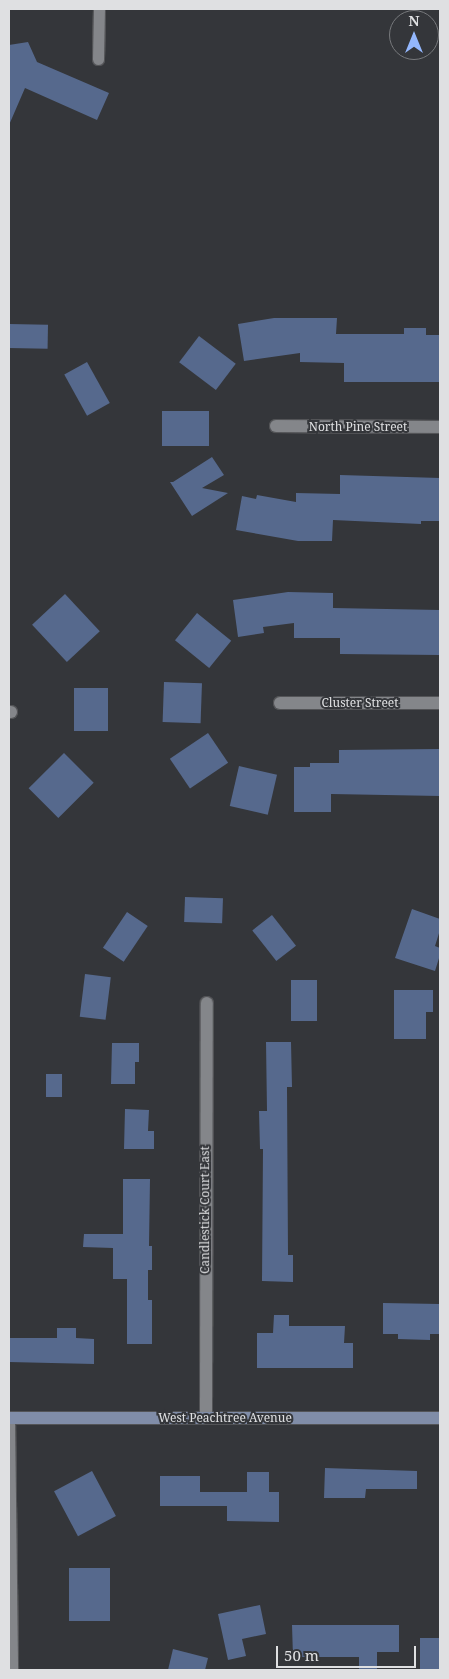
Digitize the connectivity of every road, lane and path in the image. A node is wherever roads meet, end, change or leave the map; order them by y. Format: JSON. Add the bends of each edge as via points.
{"nodes":[{"id":1,"x":98,"y":9,"type":"edge"},
{"id":2,"x":98,"y":58,"type":"dead end"},
{"id":3,"x":276,"y":426,"type":"dead end"},
{"id":4,"x":440,"y":427,"type":"edge"},
{"id":5,"x":280,"y":703,"type":"dead end"},
{"id":6,"x":440,"y":703,"type":"edge"},
{"id":7,"x":207,"y":1003,"type":"dead end"},
{"id":8,"x":9,"y":1418,"type":"edge"},
{"id":9,"x":206,"y":1418,"type":"junction"},
{"id":10,"x":440,"y":1418,"type":"edge"},
{"id":11,"x":12,"y":1670,"type":"edge"}],
"edges":[{"from":1,"to":2,"type":"lane"},
{"from":3,"to":4,"type":"street","name":"North Pine Street"},
{"from":5,"to":6,"type":"street","name":"Cluster Street"},
{"from":7,"to":9,"type":"street","name":"Candlestick Court East"},
{"from":8,"to":9,"type":"street","name":"West Peachtree Avenue"},
{"from":8,"to":11,"type":"street"},
{"from":9,"to":10,"type":"street","name":"West Peachtree Avenue"}]}
